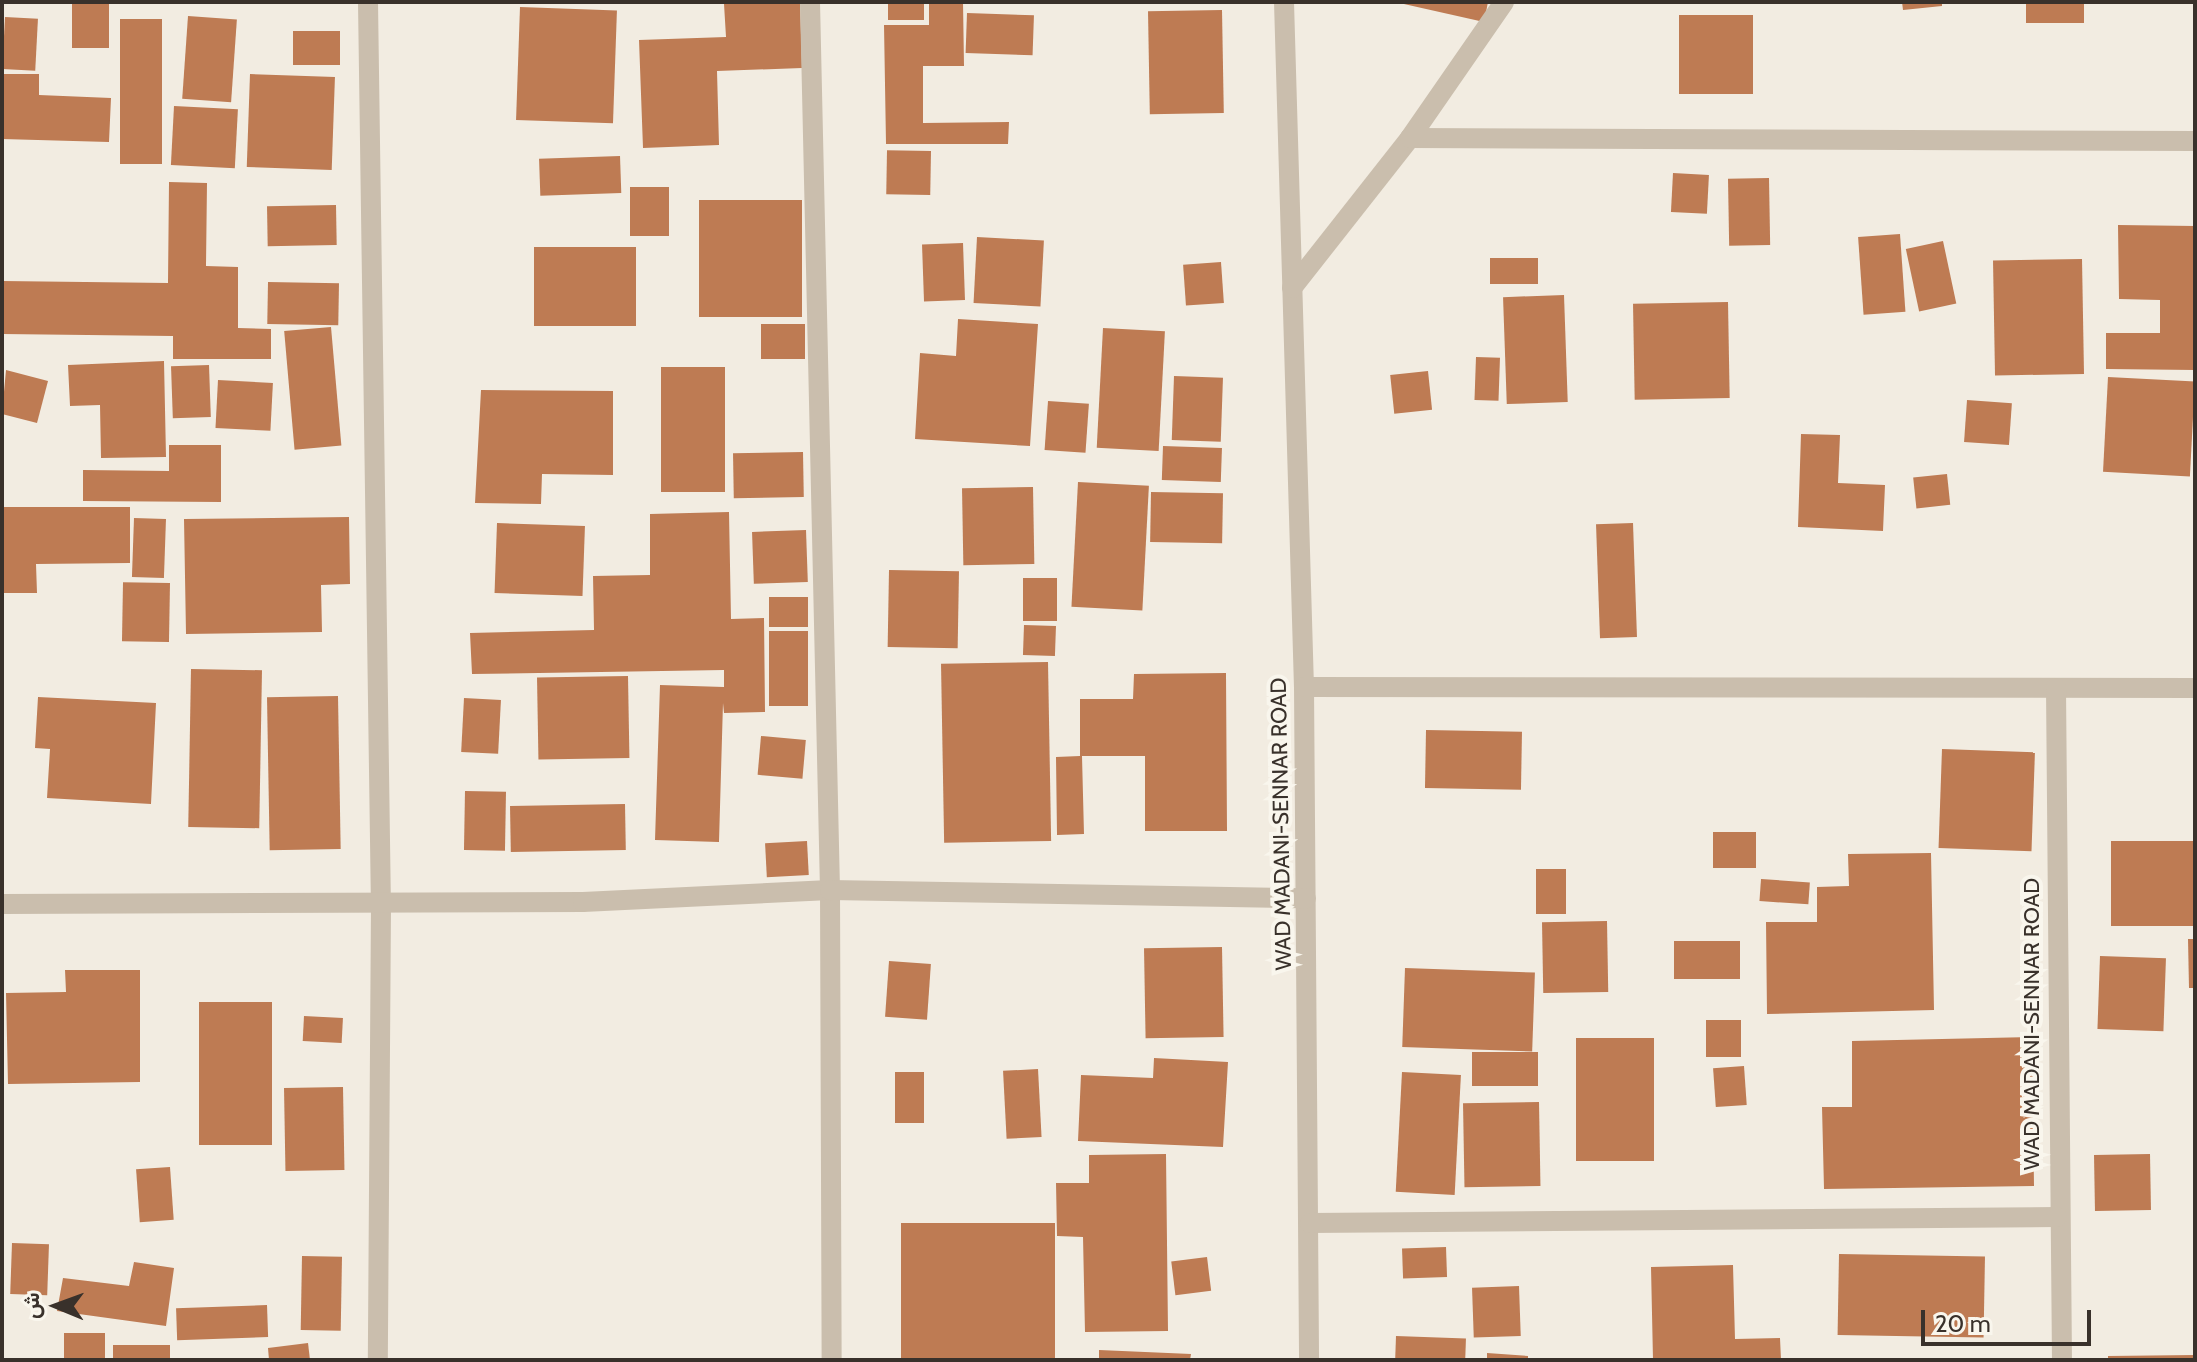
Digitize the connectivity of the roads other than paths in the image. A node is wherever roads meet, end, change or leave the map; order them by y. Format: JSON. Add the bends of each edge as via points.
{"nodes":[{"id":1,"x":368,"y":2,"type":"edge"},
{"id":2,"x":810,"y":2,"type":"edge"},
{"id":3,"x":1284,"y":2,"type":"edge"},
{"id":4,"x":1504,"y":2,"type":"edge"},
{"id":5,"x":1410,"y":138,"type":"junction"},
{"id":6,"x":2195,"y":141,"type":"edge"},
{"id":7,"x":1292,"y":288,"type":"junction"},
{"id":8,"x":1304,"y":687,"type":"junction"},
{"id":9,"x":2056,"y":688,"type":"junction"},
{"id":10,"x":2195,"y":688,"type":"edge"},
{"id":11,"x":830,"y":890,"type":"junction"},
{"id":12,"x":1306,"y":898,"type":"junction"},
{"id":13,"x":2,"y":904,"type":"edge"},
{"id":14,"x":381,"y":905,"type":"junction"},
{"id":15,"x":2057,"y":1217,"type":"junction"},
{"id":16,"x":1310,"y":1223,"type":"junction"},
{"id":17,"x":378,"y":1360,"type":"edge"},
{"id":18,"x":832,"y":1360,"type":"edge"},
{"id":19,"x":1309,"y":1360,"type":"edge"},
{"id":20,"x":2062,"y":1360,"type":"edge"}],
"edges":[{"from":1,"to":14,"type":"street"},
{"from":2,"to":11,"type":"street"},
{"from":3,"to":7,"type":"street","name":"WAD MADANI-SENNAR ROAD"},
{"from":4,"to":5,"type":"street"},
{"from":5,"to":6,"type":"street"},
{"from":5,"to":7,"type":"street"},
{"from":7,"to":8,"type":"street","name":"WAD MADANI-SENNAR ROAD"},
{"from":8,"to":9,"type":"street"},
{"from":8,"to":12,"type":"street","name":"WAD MADANI-SENNAR ROAD"},
{"from":9,"to":10,"type":"street"},
{"from":9,"to":15,"type":"street","name":"WAD MADANI-SENNAR ROAD"},
{"from":11,"to":12,"type":"street"},
{"from":11,"to":14,"type":"street"},
{"from":11,"to":18,"type":"street"},
{"from":12,"to":16,"type":"street","name":"WAD MADANI-SENNAR ROAD"},
{"from":13,"to":14,"type":"street"},
{"from":14,"to":17,"type":"street"},
{"from":15,"to":16,"type":"street"},
{"from":15,"to":20,"type":"street","name":"WAD MADANI-SENNAR ROAD"},
{"from":16,"to":19,"type":"street","name":"WAD MADANI-SENNAR ROAD"}]}
